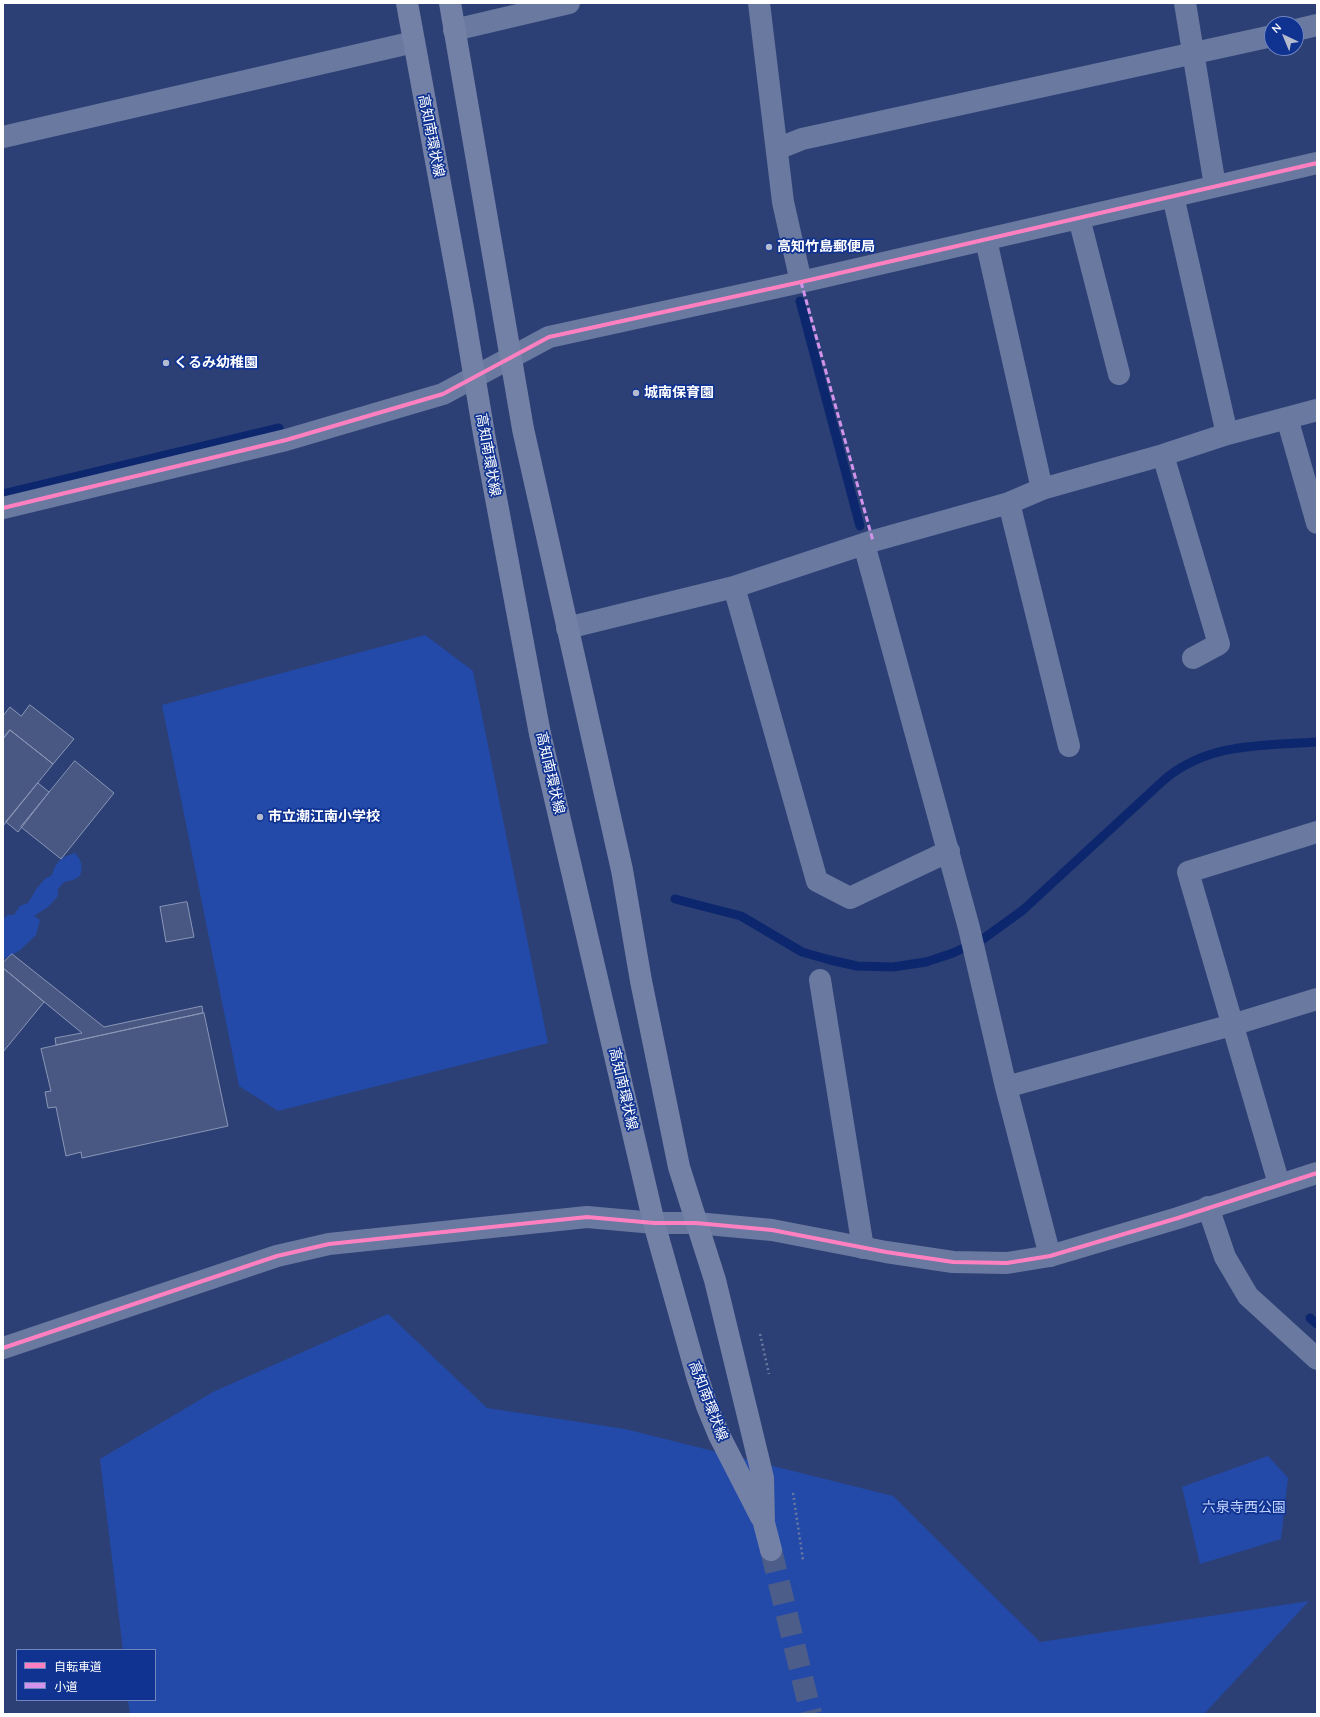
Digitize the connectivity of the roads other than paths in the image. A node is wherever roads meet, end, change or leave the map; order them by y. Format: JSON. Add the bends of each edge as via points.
{"nodes":[{"id":1,"x":407,"y":3,"type":"edge"},
{"id":2,"x":450,"y":3,"type":"edge"},
{"id":3,"x":568,"y":3,"type":"edge"},
{"id":4,"x":759,"y":3,"type":"edge"},
{"id":5,"x":1185,"y":3,"type":"edge"},
{"id":6,"x":1317,"y":25,"type":"edge"},
{"id":7,"x":1304,"y":28,"type":"edge"},
{"id":8,"x":454,"y":30,"type":"junction"},
{"id":9,"x":1264,"y":38,"type":"edge"},
{"id":10,"x":414,"y":42,"type":"junction"},
{"id":11,"x":1194,"y":54,"type":"junction"},
{"id":12,"x":3,"y":137,"type":"edge"},
{"id":13,"x":777,"y":149,"type":"junction"},
{"id":14,"x":1317,"y":163,"type":"edge"},
{"id":15,"x":1215,"y":186,"type":"junction"},
{"id":16,"x":1173,"y":196,"type":"junction"},
{"id":17,"x":1079,"y":218,"type":"junction"},
{"id":18,"x":986,"y":240,"type":"junction"},
{"id":19,"x":801,"y":282,"type":"junction"},
{"id":20,"x":510,"y":359,"type":"junction"},
{"id":21,"x":1119,"y":374,"type":"dead end"},
{"id":22,"x":474,"y":378,"type":"junction"},
{"id":23,"x":1317,"y":410,"type":"edge"},
{"id":24,"x":1287,"y":418,"type":"junction"},
{"id":25,"x":1227,"y":434,"type":"junction"},
{"id":26,"x":1163,"y":455,"type":"junction"},
{"id":27,"x":1042,"y":489,"type":"junction"},
{"id":28,"x":1009,"y":503,"type":"junction"},
{"id":29,"x":3,"y":508,"type":"edge"},
{"id":30,"x":1317,"y":523,"type":"edge"},
{"id":31,"x":864,"y":544,"type":"junction"},
{"id":32,"x":734,"y":587,"type":"junction"},
{"id":33,"x":567,"y":628,"type":"junction"},
{"id":34,"x":1194,"y":658,"type":"dead end"},
{"id":35,"x":1069,"y":746,"type":"dead end"},
{"id":36,"x":1317,"y":832,"type":"edge"},
{"id":37,"x":949,"y":851,"type":"junction"},
{"id":38,"x":820,"y":980,"type":"dead end"},
{"id":39,"x":1317,"y":999,"type":"edge"},
{"id":40,"x":1232,"y":1024,"type":"junction"},
{"id":41,"x":1006,"y":1087,"type":"junction"},
{"id":42,"x":1317,"y":1173,"type":"edge"},
{"id":43,"x":1279,"y":1184,"type":"junction"},
{"id":44,"x":1208,"y":1207,"type":"junction"},
{"id":45,"x":654,"y":1223,"type":"junction"},
{"id":46,"x":696,"y":1224,"type":"junction"},
{"id":47,"x":863,"y":1248,"type":"junction"},
{"id":48,"x":1050,"y":1256,"type":"junction"},
{"id":49,"x":3,"y":1348,"type":"edge"},
{"id":50,"x":1317,"y":1359,"type":"edge"},
{"id":51,"x":764,"y":1523,"type":"junction"},
{"id":52,"x":771,"y":1550,"type":"tunnel mouth"}],
"edges":[{"from":1,"to":10,"type":"main road","name":"高知南環状線"},
{"from":2,"to":8,"type":"main road","name":"高知南環状線"},
{"from":3,"to":8,"type":"street"},
{"from":4,"to":13,"type":"street"},
{"from":5,"to":11,"type":"street"},
{"from":6,"to":7,"type":"street"},
{"from":8,"to":20,"type":"main road","name":"高知南環状線"},
{"from":9,"to":11,"type":"street"},
{"from":10,"to":12,"type":"street"},
{"from":10,"to":22,"type":"main road","name":"高知南環状線"},
{"from":11,"to":13,"type":"street","via":[[802,139]]},
{"from":11,"to":15,"type":"street"},
{"from":13,"to":19,"type":"street","via":[[783,202]]},
{"from":14,"to":15,"type":"street"},
{"from":15,"to":16,"type":"street"},
{"from":16,"to":17,"type":"street"},
{"from":16,"to":25,"type":"street"},
{"from":17,"to":18,"type":"street"},
{"from":17,"to":21,"type":"street"},
{"from":18,"to":19,"type":"street"},
{"from":18,"to":27,"type":"street"},
{"from":19,"to":20,"type":"street","via":[[549,337]]},
{"from":20,"to":22,"type":"street"},
{"from":20,"to":33,"type":"main road","name":"高知南環状線"},
{"from":22,"to":29,"type":"street","via":[[443,394],[286,440]]},
{"from":22,"to":45,"type":"main road","name":"高知南環状線","via":[[540,734]]},
{"from":23,"to":24,"type":"street"},
{"from":24,"to":25,"type":"street"},
{"from":24,"to":30,"type":"street"},
{"from":25,"to":26,"type":"street"},
{"from":26,"to":27,"type":"street"},
{"from":26,"to":34,"type":"street","via":[[1219,644]]},
{"from":27,"to":28,"type":"street"},
{"from":28,"to":31,"type":"street"},
{"from":28,"to":35,"type":"street"},
{"from":31,"to":32,"type":"street"},
{"from":31,"to":37,"type":"street"},
{"from":32,"to":33,"type":"street"},
{"from":32,"to":37,"type":"street","via":[[817,881],[850,898]]},
{"from":33,"to":46,"type":"main road","name":"高知南環状線","via":[[622,870],[640,981],[679,1167]]},
{"from":36,"to":40,"type":"street","via":[[1188,872]]},
{"from":37,"to":41,"type":"street"},
{"from":38,"to":47,"type":"street"},
{"from":39,"to":40,"type":"street"},
{"from":40,"to":41,"type":"street"},
{"from":40,"to":43,"type":"street"},
{"from":41,"to":48,"type":"street"},
{"from":42,"to":43,"type":"street"},
{"from":43,"to":44,"type":"street"},
{"from":44,"to":48,"type":"street"},
{"from":44,"to":50,"type":"street","via":[[1225,1256],[1248,1296]]},
{"from":45,"to":46,"type":"street"},
{"from":45,"to":49,"type":"street","via":[[587,1217],[329,1244],[277,1256]]},
{"from":45,"to":51,"type":"main road","name":"高知南環状線","via":[[705,1398],[719,1435]]},
{"from":46,"to":47,"type":"street","via":[[772,1230]]},
{"from":46,"to":51,"type":"main road","name":"高知南環状線","via":[[715,1280],[763,1478]]},
{"from":47,"to":48,"type":"street","via":[[953,1262],[1007,1263]]},
{"from":51,"to":52,"type":"main road","name":"高知南環状線"}]}
